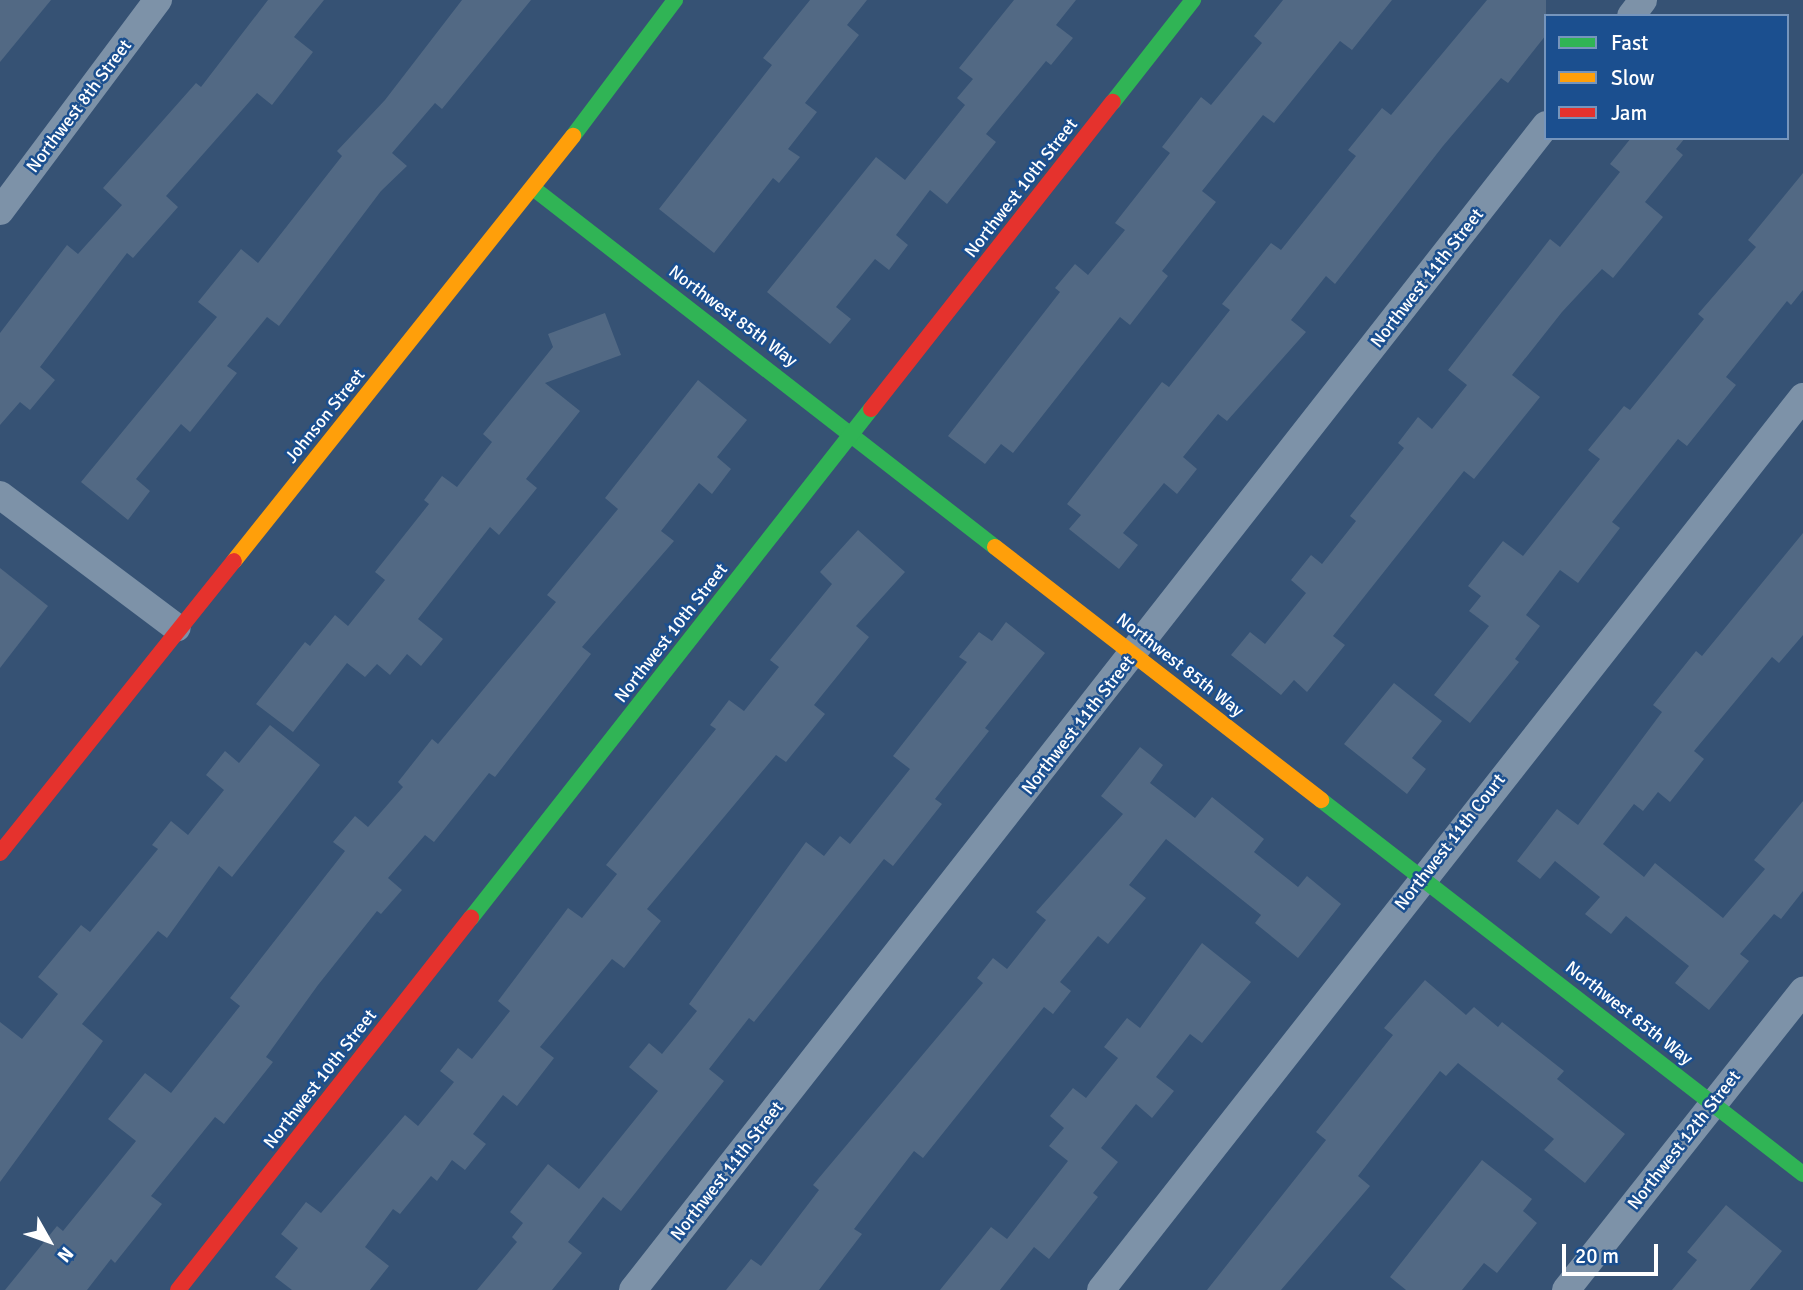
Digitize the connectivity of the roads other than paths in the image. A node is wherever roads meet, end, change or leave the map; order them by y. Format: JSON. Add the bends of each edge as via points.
{"nodes":[{"id":1,"x":158,"y":0,"type":"edge"},
{"id":2,"x":675,"y":0,"type":"edge"},
{"id":3,"x":1193,"y":0,"type":"edge"},
{"id":4,"x":1643,"y":0,"type":"edge"},
{"id":5,"x":1632,"y":14,"type":"edge"},
{"id":6,"x":1544,"y":128,"type":"edge"},
{"id":7,"x":533,"y":188,"type":"junction"},
{"id":8,"x":0,"y":211,"type":"edge"},
{"id":9,"x":1803,"y":397,"type":"edge"},
{"id":10,"x":854,"y":432,"type":"junction"},
{"id":11,"x":0,"y":495,"type":"edge"},
{"id":12,"x":177,"y":628,"type":"junction"},
{"id":13,"x":1133,"y":654,"type":"junction"},
{"id":14,"x":0,"y":853,"type":"edge"},
{"id":15,"x":1423,"y":876,"type":"junction"},
{"id":16,"x":1803,"y":991,"type":"edge"},
{"id":17,"x":1713,"y":1103,"type":"junction"},
{"id":18,"x":1803,"y":1174,"type":"edge"},
{"id":19,"x":178,"y":1290,"type":"edge"},
{"id":20,"x":633,"y":1290,"type":"edge"},
{"id":21,"x":1101,"y":1290,"type":"edge"},
{"id":22,"x":1566,"y":1290,"type":"edge"}],
"edges":[{"from":1,"to":8,"type":"street","name":"Northwest 8th Street"},
{"from":2,"to":7,"type":"street","name":"Johnson Street"},
{"from":3,"to":10,"type":"street","name":"Northwest 10th Street"},
{"from":4,"to":5,"type":"street"},
{"from":6,"to":13,"type":"street","name":"Northwest 11th Street"},
{"from":7,"to":10,"type":"street","name":"Northwest 85th Way"},
{"from":7,"to":12,"type":"street","name":"Johnson Street"},
{"from":9,"to":15,"type":"street","name":"Northwest 11th Court"},
{"from":10,"to":13,"type":"street","name":"Northwest 85th Way"},
{"from":10,"to":19,"type":"street","name":"Northwest 10th Street"},
{"from":11,"to":12,"type":"street"},
{"from":12,"to":14,"type":"street","name":"Johnson Street"},
{"from":13,"to":15,"type":"street","name":"Northwest 85th Way"},
{"from":13,"to":20,"type":"street","name":"Northwest 11th Street"},
{"from":15,"to":17,"type":"street","name":"Northwest 85th Way"},
{"from":15,"to":21,"type":"street","name":"Northwest 11th Court"},
{"from":16,"to":17,"type":"street","name":"Northwest 12th Street"},
{"from":17,"to":18,"type":"street","name":"Northwest 85th Way"},
{"from":17,"to":22,"type":"street","name":"Northwest 12th Street"}]}
